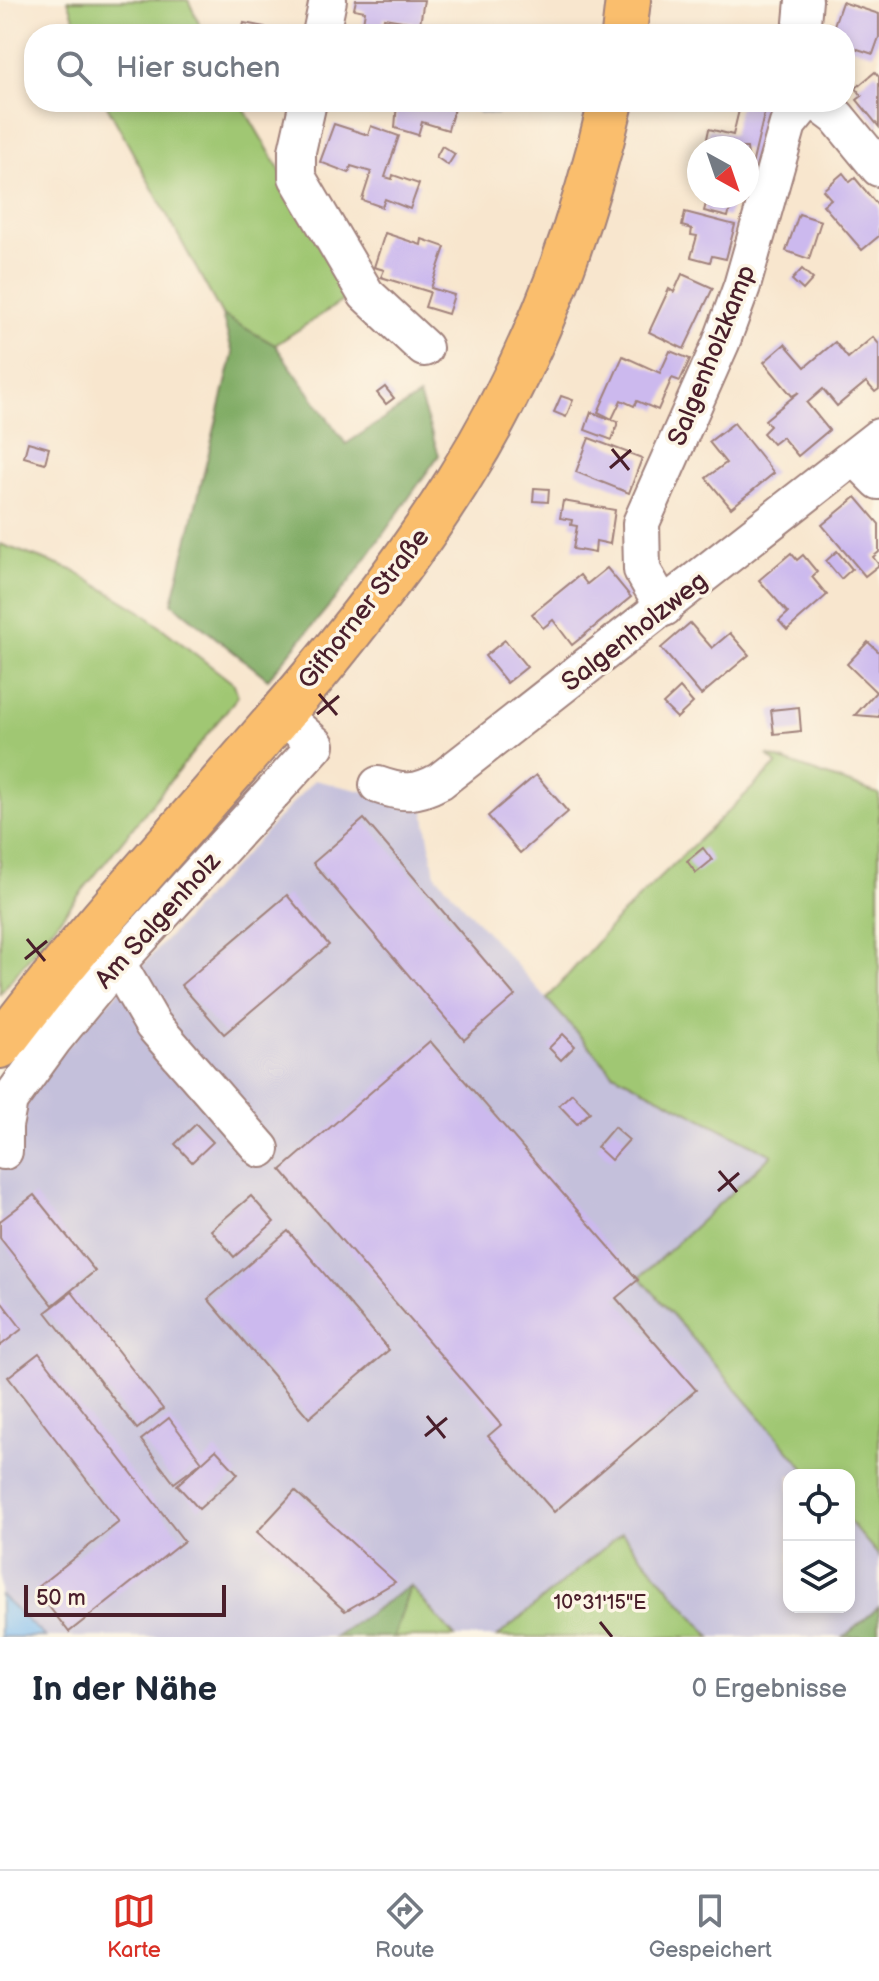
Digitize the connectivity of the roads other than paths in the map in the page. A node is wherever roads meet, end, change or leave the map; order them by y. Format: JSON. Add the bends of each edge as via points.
{"nodes":[{"id":1,"x":328,"y":0,"type":"edge"},
{"id":2,"x":628,"y":0,"type":"edge"},
{"id":3,"x":804,"y":0,"type":"edge"},
{"id":4,"x":323,"y":24,"type":"edge"},
{"id":5,"x":625,"y":24,"type":"edge"},
{"id":6,"x":802,"y":24,"type":"edge"},
{"id":7,"x":306,"y":112,"type":"edge"},
{"id":8,"x":608,"y":112,"type":"edge"},
{"id":9,"x":798,"y":112,"type":"edge"},
{"id":10,"x":830,"y":112,"type":"edge"},
{"id":11,"x":879,"y":168,"type":"edge"},
{"id":12,"x":424,"y":348,"type":"dead end"},
{"id":13,"x":871,"y":459,"type":"edge"},
{"id":14,"x":664,"y":608,"type":"junction"},
{"id":15,"x":280,"y":713,"type":"junction"},
{"id":16,"x":378,"y":785,"type":"dead end"},
{"id":17,"x":117,"y":963,"type":"junction"},
{"id":18,"x":0,"y":1046,"type":"edge"},
{"id":19,"x":261,"y":1149,"type":"dead end"},
{"id":20,"x":4,"y":1151,"type":"dead end"}],
"edges":[{"from":1,"to":4,"type":"street"},
{"from":2,"to":5,"type":"main road"},
{"from":3,"to":6,"type":"street"},
{"from":7,"to":12,"type":"street","via":[[297,177],[366,294]]},
{"from":8,"to":15,"type":"main road","name":"Gifhorner Straße","via":[[566,259],[489,429],[415,544]]},
{"from":9,"to":14,"type":"street","name":"Salgenholzkamp","via":[[788,124],[721,343],[641,523],[642,570]]},
{"from":10,"to":11,"type":"street"},
{"from":13,"to":14,"type":"street","name":"Salgenholzweg"},
{"from":14,"to":16,"type":"street","name":"Salgenholzweg","via":[[440,781],[419,792]]},
{"from":15,"to":17,"type":"street","name":"Am Salgenholz","via":[[316,745]]},
{"from":15,"to":18,"type":"main road","name":"Gifhorner Straße"},
{"from":17,"to":19,"type":"street","via":[[153,1025]]},
{"from":17,"to":20,"type":"street","name":"Am Salgenholz","via":[[9,1101]]}]}
